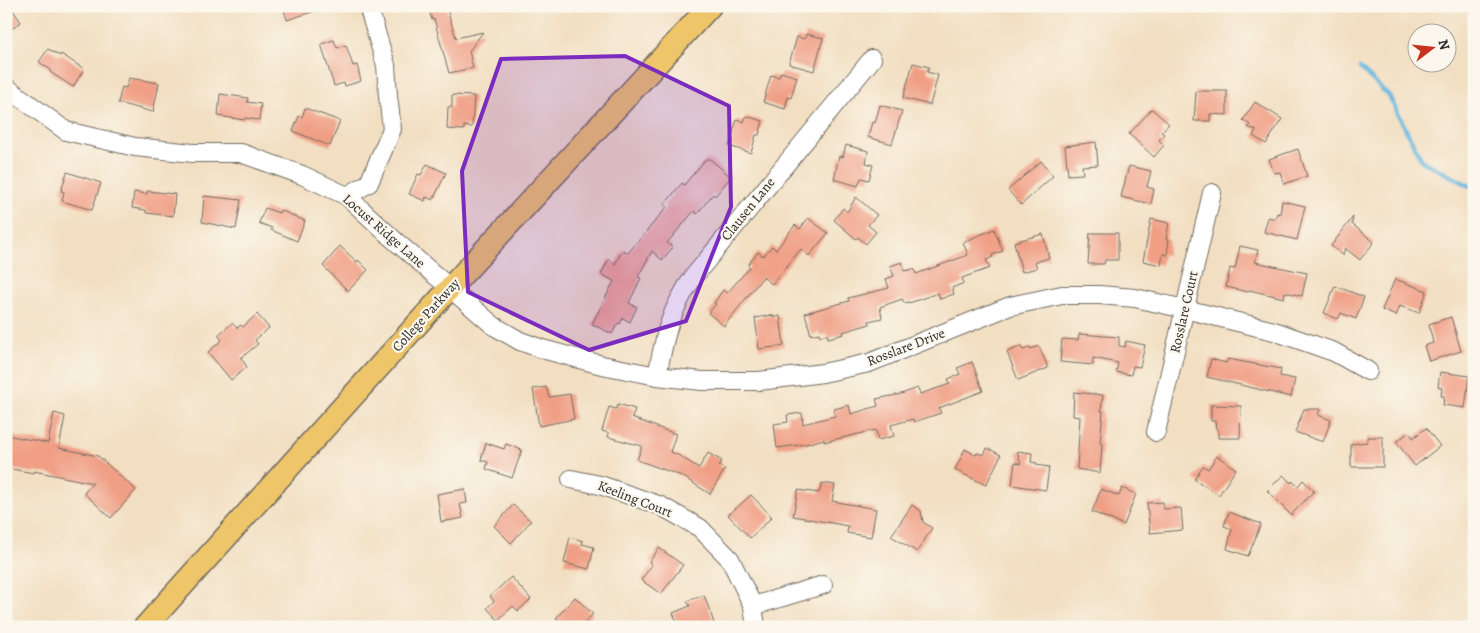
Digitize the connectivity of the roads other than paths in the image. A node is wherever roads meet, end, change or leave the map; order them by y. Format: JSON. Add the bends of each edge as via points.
{"nodes":[{"id":1,"x":368,"y":6,"type":"edge"},
{"id":2,"x":710,"y":6,"type":"edge"},
{"id":3,"x":872,"y":59,"type":"dead end"},
{"id":4,"x":6,"y":87,"type":"edge"},
{"id":5,"x":1212,"y":193,"type":"dead end"},
{"id":6,"x":347,"y":196,"type":"junction"},
{"id":7,"x":450,"y":288,"type":"junction"},
{"id":8,"x":1185,"y":308,"type":"junction"},
{"id":9,"x":1368,"y":371,"type":"dead end"},
{"id":10,"x":657,"y":376,"type":"junction"},
{"id":11,"x":1156,"y":432,"type":"dead end"},
{"id":12,"x":571,"y":479,"type":"dead end"},
{"id":13,"x":823,"y":585,"type":"dead end"},
{"id":14,"x":753,"y":606,"type":"junction"},
{"id":15,"x":145,"y":627,"type":"edge"},
{"id":16,"x":756,"y":627,"type":"edge"}],
"edges":[{"from":1,"to":6,"type":"street","via":[[386,65],[392,129],[369,183]]},
{"from":2,"to":7,"type":"main road","name":"College Parkway"},
{"from":3,"to":10,"type":"street","name":"Clausen Lane","via":[[680,296],[667,328]]},
{"from":4,"to":6,"type":"street","name":"Locust Ridge Lane","via":[[66,131],[135,147],[193,153],[241,153],[302,175]]},
{"from":5,"to":8,"type":"street","name":"Rosslare Court"},
{"from":6,"to":7,"type":"street","name":"Locust Ridge Lane"},
{"from":7,"to":10,"type":"street","name":"Rosslare Drive","via":[[494,326],[520,341]]},
{"from":7,"to":15,"type":"main road","name":"College Parkway"},
{"from":8,"to":9,"type":"street","name":"Rosslare Drive","via":[[1274,331],[1334,352]]},
{"from":8,"to":10,"type":"street","name":"Rosslare Drive","via":[[1099,294],[1062,296],[1010,306],[869,362],[823,373],[759,381],[702,381]]},
{"from":8,"to":11,"type":"street","name":"Rosslare Court"},
{"from":12,"to":14,"type":"street","name":"Keeling Court","via":[[600,485],[661,506],[700,528],[730,559]]},
{"from":13,"to":14,"type":"street"},
{"from":14,"to":16,"type":"street","name":"Keeling Court"}]}
